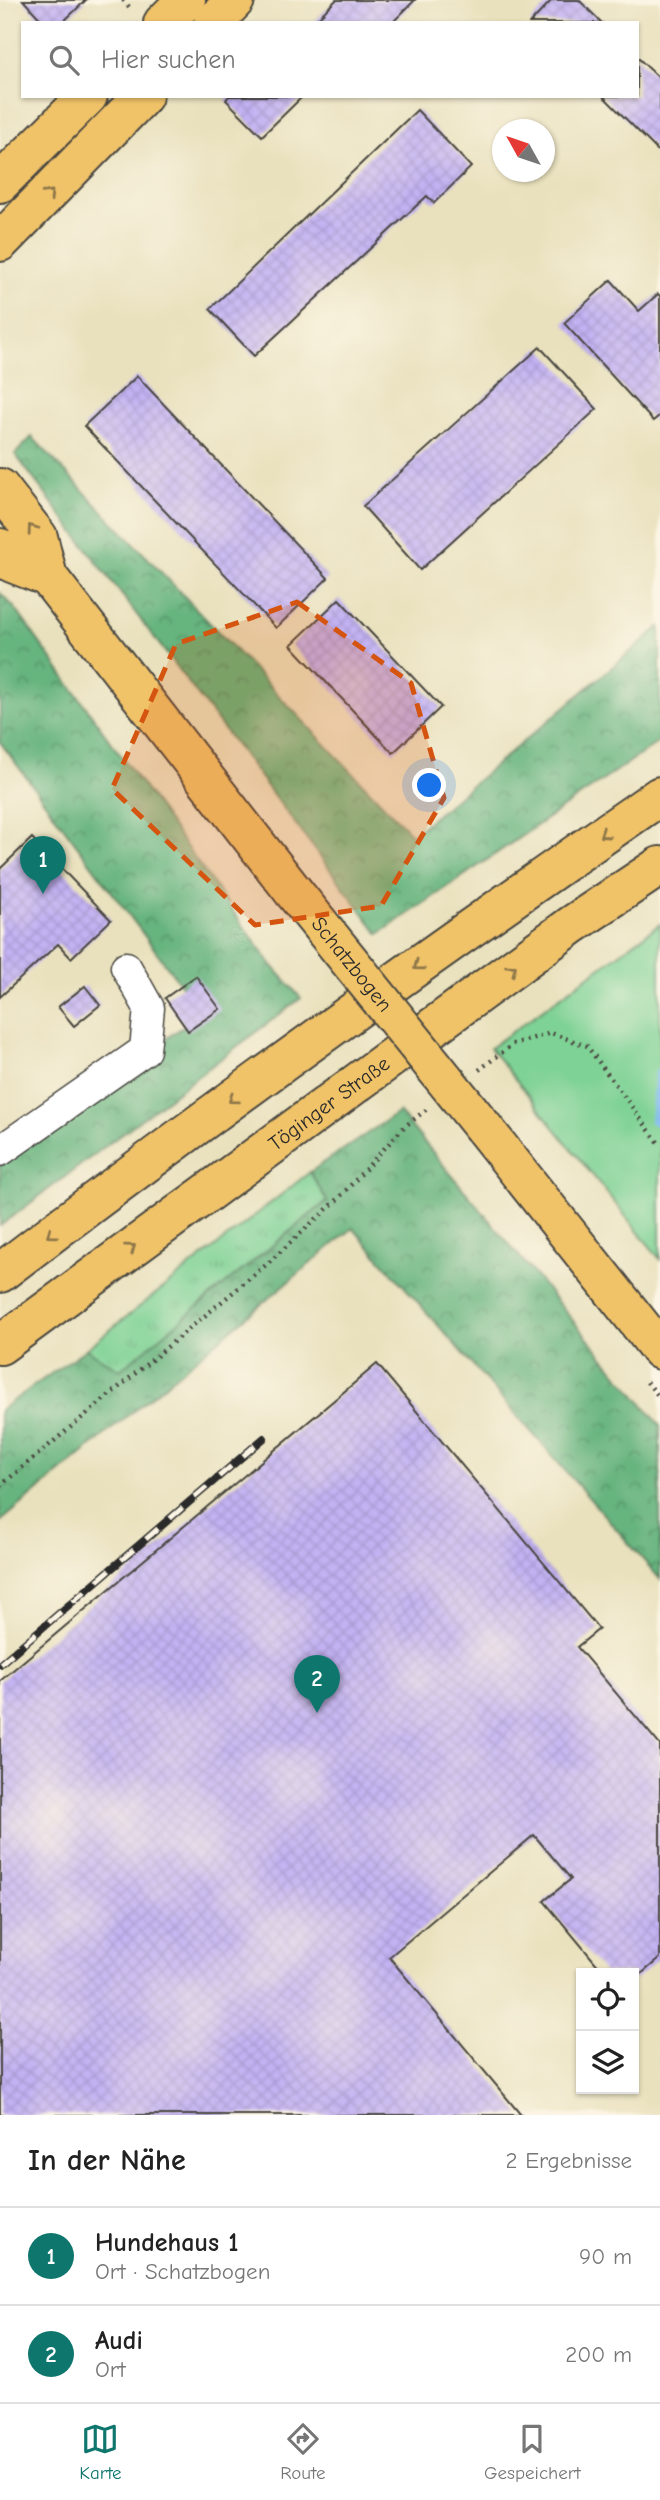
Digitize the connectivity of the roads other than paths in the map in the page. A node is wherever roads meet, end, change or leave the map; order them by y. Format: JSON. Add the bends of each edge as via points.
{"nodes":[{"id":1,"x":186,"y":0,"type":"edge"},
{"id":2,"x":235,"y":0,"type":"edge"},
{"id":3,"x":165,"y":21,"type":"edge"},
{"id":4,"x":216,"y":21,"type":"edge"},
{"id":5,"x":86,"y":98,"type":"edge"},
{"id":6,"x":141,"y":98,"type":"edge"},
{"id":7,"x":0,"y":183,"type":"edge"},
{"id":8,"x":0,"y":242,"type":"edge"},
{"id":9,"x":0,"y":488,"type":"edge"},
{"id":10,"x":0,"y":548,"type":"edge"},
{"id":11,"x":48,"y":578,"type":"junction"},
{"id":12,"x":660,"y":796,"type":"edge"},
{"id":13,"x":660,"y":866,"type":"edge"},
{"id":14,"x":126,"y":967,"type":"dead end"},
{"id":15,"x":0,"y":1151,"type":"edge"},
{"id":16,"x":0,"y":1273,"type":"edge"},
{"id":17,"x":0,"y":1345,"type":"edge"},
{"id":18,"x":660,"y":1350,"type":"edge"}],
"edges":[{"from":1,"to":3,"type":"main road"},
{"from":2,"to":4,"type":"main road"},
{"from":5,"to":7,"type":"main road"},
{"from":8,"to":6,"type":"main road","one_way":true},
{"from":11,"to":9,"type":"main road","name":"Schatzbogen","one_way":true,"via":[[38,537]]},
{"from":10,"to":11,"type":"main road","name":"Schatzbogen","via":[[12,563]]},
{"from":11,"to":18,"type":"main road","name":"Schatzbogen","bridge":true},
{"from":12,"to":16,"type":"main road","one_way":true,"via":[[154,1156]]},
{"from":17,"to":13,"type":"main road","name":"Töginger Straße","one_way":true,"via":[[572,925]]},
{"from":14,"to":15,"type":"lane","via":[[149,1008],[145,1050]]}]}
